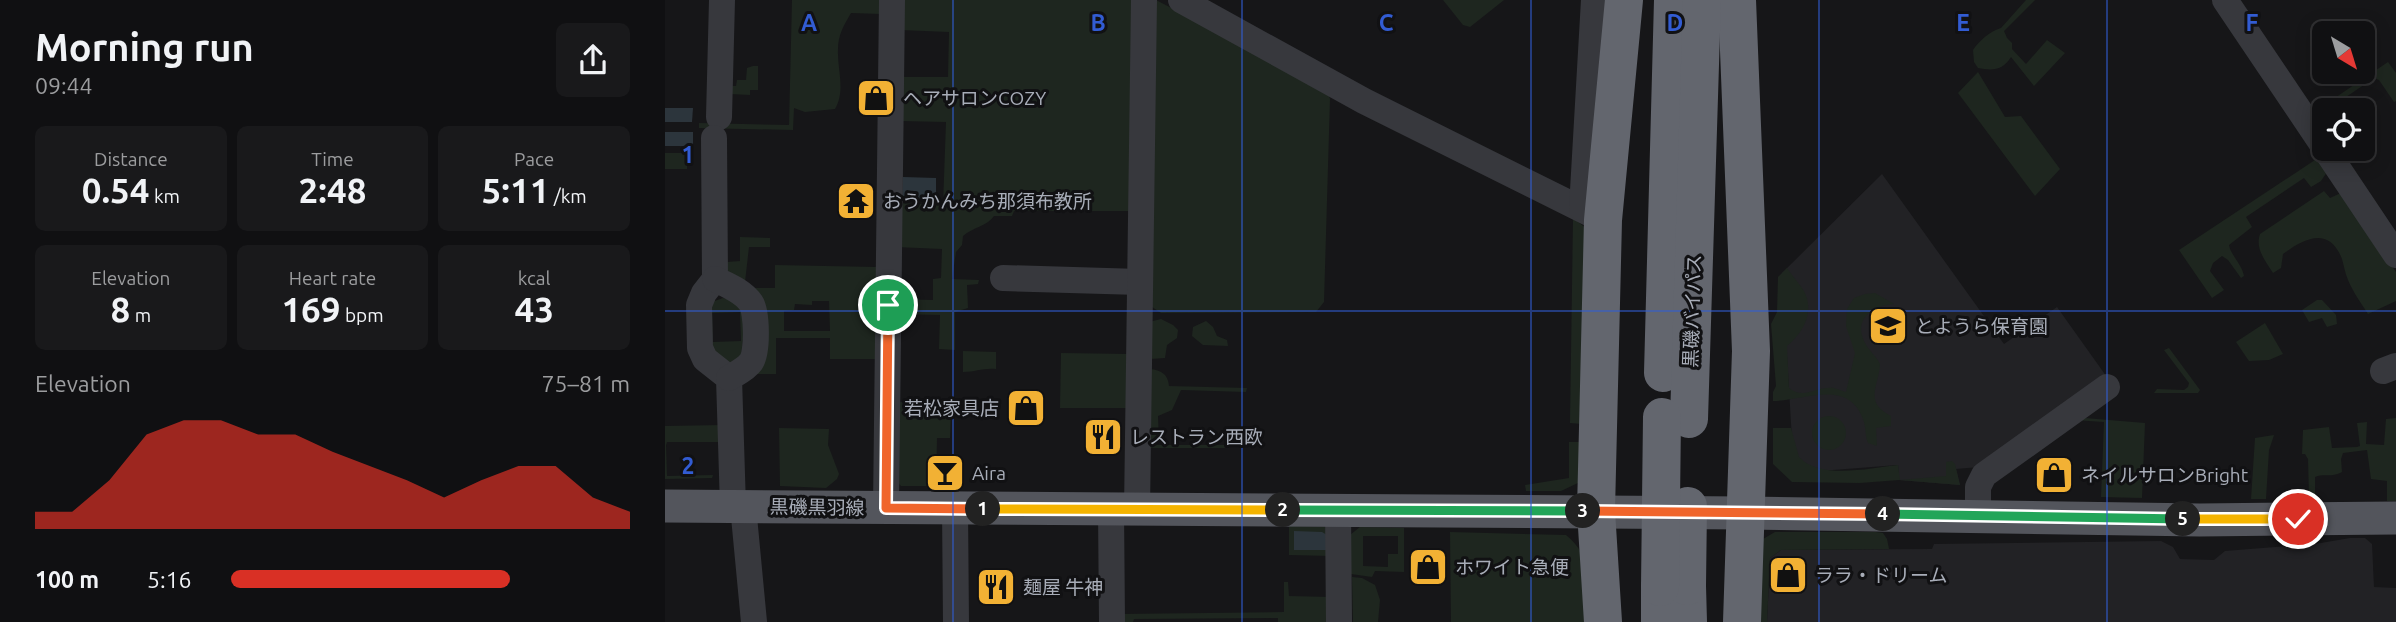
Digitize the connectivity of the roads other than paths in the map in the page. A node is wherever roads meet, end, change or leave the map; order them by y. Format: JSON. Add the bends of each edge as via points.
{"nodes":[{"id":1,"x":722,"y":0,"type":"edge"},
{"id":2,"x":892,"y":0,"type":"edge"},
{"id":3,"x":1144,"y":0,"type":"edge"},
{"id":4,"x":1181,"y":0,"type":"edge"},
{"id":5,"x":1594,"y":0,"type":"edge"},
{"id":6,"x":1624,"y":0,"type":"edge"},
{"id":7,"x":1673,"y":0,"type":"edge"},
{"id":8,"x":1702,"y":0,"type":"edge"},
{"id":9,"x":1737,"y":0,"type":"edge"},
{"id":10,"x":2225,"y":0,"type":"edge"},
{"id":11,"x":2312,"y":129,"type":"edge"},
{"id":12,"x":2334,"y":161,"type":"edge"},
{"id":13,"x":1592,"y":214,"type":"junction"},
{"id":14,"x":2396,"y":255,"type":"edge"},
{"id":15,"x":715,"y":278,"type":"junction"},
{"id":16,"x":1003,"y":278,"type":"dead end"},
{"id":17,"x":1140,"y":282,"type":"junction"},
{"id":18,"x":729,"y":378,"type":"junction"},
{"id":19,"x":2107,"y":387,"type":"dead end"},
{"id":20,"x":1675,"y":418,"type":"junction"},
{"id":21,"x":665,"y":506,"type":"edge"},
{"id":22,"x":738,"y":507,"type":"junction"},
{"id":23,"x":886,"y":508,"type":"junction"},
{"id":24,"x":955,"y":508,"type":"junction"},
{"id":25,"x":1124,"y":510,"type":"junction"},
{"id":26,"x":1338,"y":510,"type":"junction"},
{"id":27,"x":1596,"y":511,"type":"junction"},
{"id":28,"x":1747,"y":513,"type":"junction"},
{"id":29,"x":1978,"y":515,"type":"junction"},
{"id":30,"x":2396,"y":518,"type":"edge"},
{"id":31,"x":1674,"y":604,"type":"edge"},
{"id":32,"x":754,"y":622,"type":"edge"},
{"id":33,"x":956,"y":622,"type":"edge"},
{"id":34,"x":1112,"y":622,"type":"edge"},
{"id":35,"x":1339,"y":622,"type":"edge"},
{"id":36,"x":1603,"y":622,"type":"edge"},
{"id":37,"x":1742,"y":622,"type":"edge"}],
"edges":[{"from":1,"to":15,"type":"street"},
{"from":2,"to":23,"type":"street"},
{"from":3,"to":17,"type":"street"},
{"from":4,"to":13,"type":"street","via":[[1364,101]]},
{"from":5,"to":13,"type":"street"},
{"from":6,"to":13,"type":"highway"},
{"from":7,"to":20,"type":"highway","name":"黒磯バイパス"},
{"from":8,"to":20,"type":"highway","name":"黒磯バイパス"},
{"from":9,"to":28,"type":"highway","via":[[1751,351]]},
{"from":10,"to":11,"type":"street"},
{"from":12,"to":14,"type":"street"},
{"from":13,"to":27,"type":"highway"},
{"from":15,"to":18,"type":"street","via":[[699,305],[701,348],[705,359]]},
{"from":15,"to":18,"type":"street","via":[[739,292],[754,309],[752,361]]},
{"from":16,"to":17,"type":"street"},
{"from":17,"to":25,"type":"street"},
{"from":18,"to":22,"type":"street"},
{"from":19,"to":29,"type":"street","via":[[1984,475],[1978,487]]},
{"from":20,"to":31,"type":"highway","name":"黒磯バイパス","bridge":true},
{"from":21,"to":22,"type":"main road","name":"黒磯黒羽線"},
{"from":22,"to":23,"type":"main road","name":"黒磯黒羽線"},
{"from":22,"to":32,"type":"street"},
{"from":23,"to":24,"type":"main road","name":"黒磯黒羽線"},
{"from":24,"to":25,"type":"main road","name":"黒磯黒羽線"},
{"from":24,"to":33,"type":"street"},
{"from":25,"to":26,"type":"main road","name":"黒磯黒羽線"},
{"from":25,"to":34,"type":"street"},
{"from":26,"to":27,"type":"main road","name":"黒磯黒羽線"},
{"from":26,"to":35,"type":"street"},
{"from":27,"to":28,"type":"main road","name":"黒磯黒羽線"},
{"from":27,"to":36,"type":"highway"},
{"from":28,"to":29,"type":"main road","name":"黒磯黒羽線"},
{"from":28,"to":37,"type":"highway"},
{"from":29,"to":30,"type":"main road","name":"黒磯黒羽線"}]}
